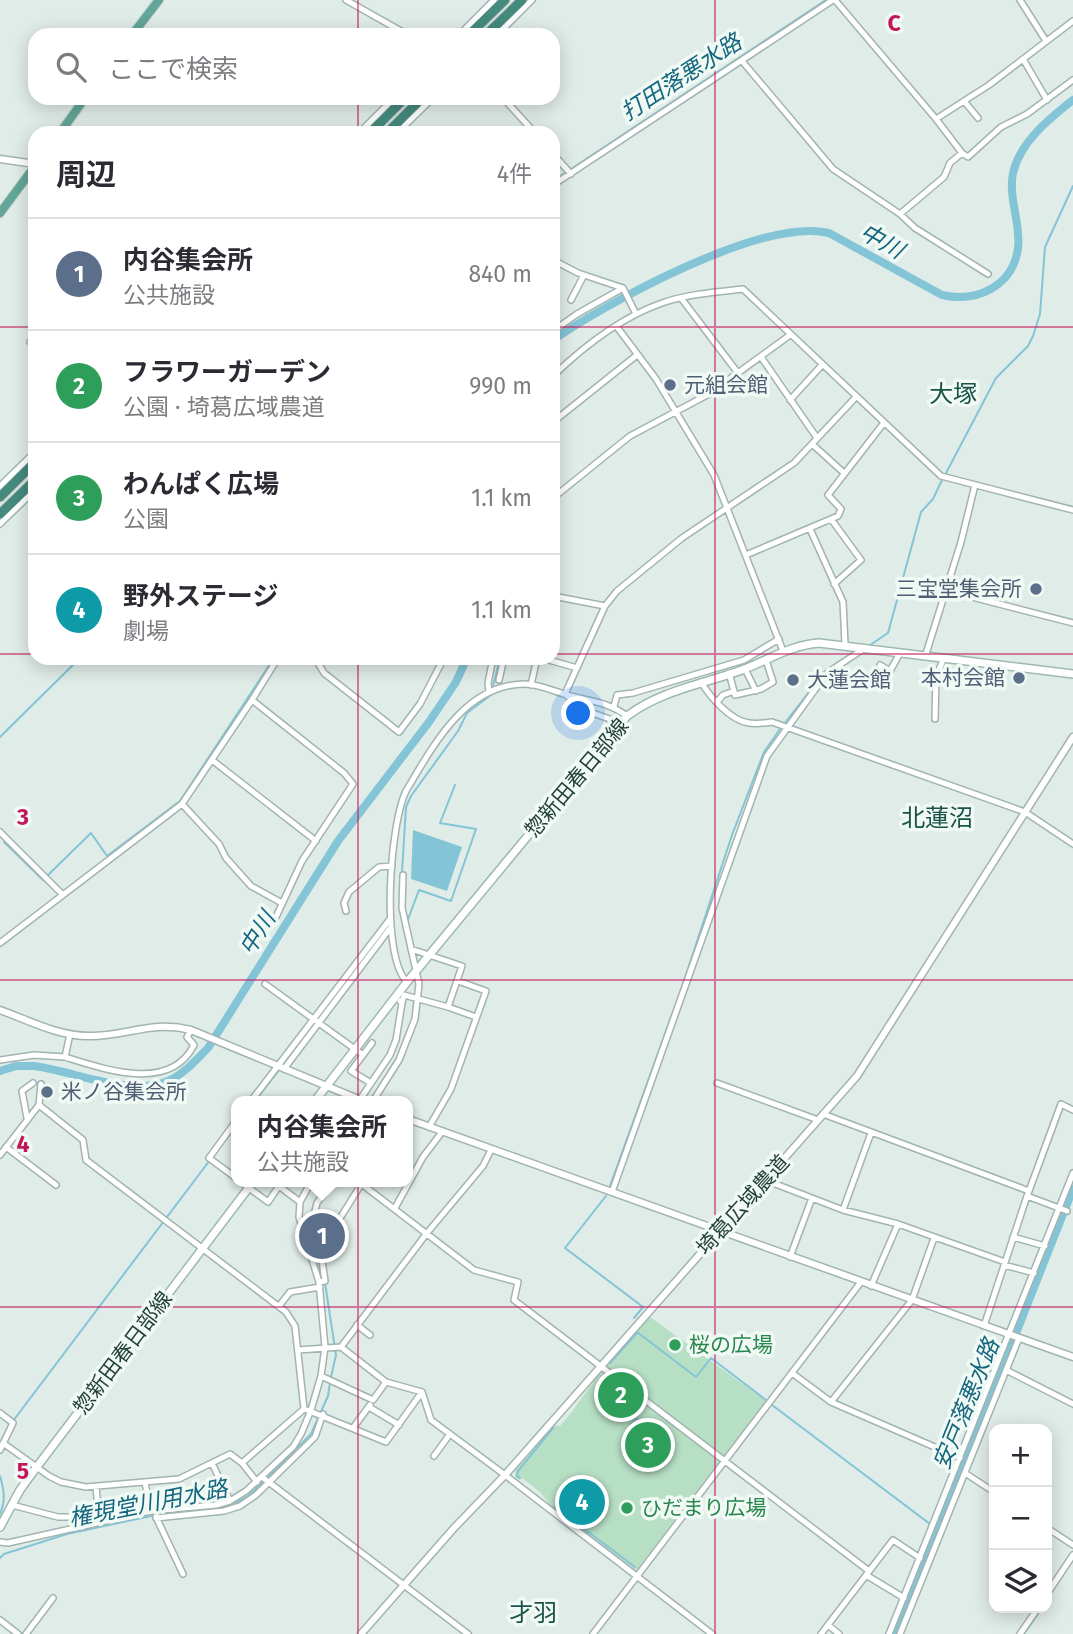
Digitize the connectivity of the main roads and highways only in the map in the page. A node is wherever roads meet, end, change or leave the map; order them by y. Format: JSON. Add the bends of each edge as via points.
{"nodes":[{"id":1,"x":159,"y":0,"type":"edge"},
{"id":2,"x":505,"y":0,"type":"edge"},
{"id":3,"x":522,"y":0,"type":"edge"},
{"id":4,"x":137,"y":28,"type":"edge"},
{"id":5,"x":476,"y":28,"type":"edge"},
{"id":6,"x":493,"y":28,"type":"edge"},
{"id":7,"x":80,"y":105,"type":"edge"},
{"id":8,"x":398,"y":105,"type":"edge"},
{"id":9,"x":415,"y":105,"type":"edge"},
{"id":10,"x":65,"y":126,"type":"edge"},
{"id":11,"x":377,"y":126,"type":"edge"},
{"id":12,"x":394,"y":126,"type":"edge"},
{"id":13,"x":28,"y":175,"type":"edge"},
{"id":14,"x":0,"y":213,"type":"edge"},
{"id":15,"x":28,"y":469,"type":"edge"},
{"id":16,"x":28,"y":487,"type":"edge"},
{"id":17,"x":0,"y":497,"type":"edge"},
{"id":18,"x":0,"y":514,"type":"edge"},
{"id":19,"x":1073,"y":674,"type":"edge"},
{"id":20,"x":319,"y":1096,"type":"edge"},
{"id":21,"x":249,"y":1187,"type":"edge"},
{"id":22,"x":0,"y":1527,"type":"edge"}],
"edges":[{"from":1,"to":4,"type":"main road"},
{"from":2,"to":5,"type":"highway"},
{"from":3,"to":6,"type":"highway"},
{"from":7,"to":10,"type":"main road"},
{"from":8,"to":11,"type":"highway"},
{"from":9,"to":12,"type":"highway"},
{"from":13,"to":14,"type":"main road"},
{"from":15,"to":17,"type":"highway"},
{"from":16,"to":18,"type":"highway"},
{"from":19,"to":20,"type":"main road","name":"惣新田春日部線","via":[[806,644],[639,707],[413,975],[399,1000]]},
{"from":21,"to":22,"type":"main road","name":"惣新田春日部線","via":[[36,1468]]}]}
